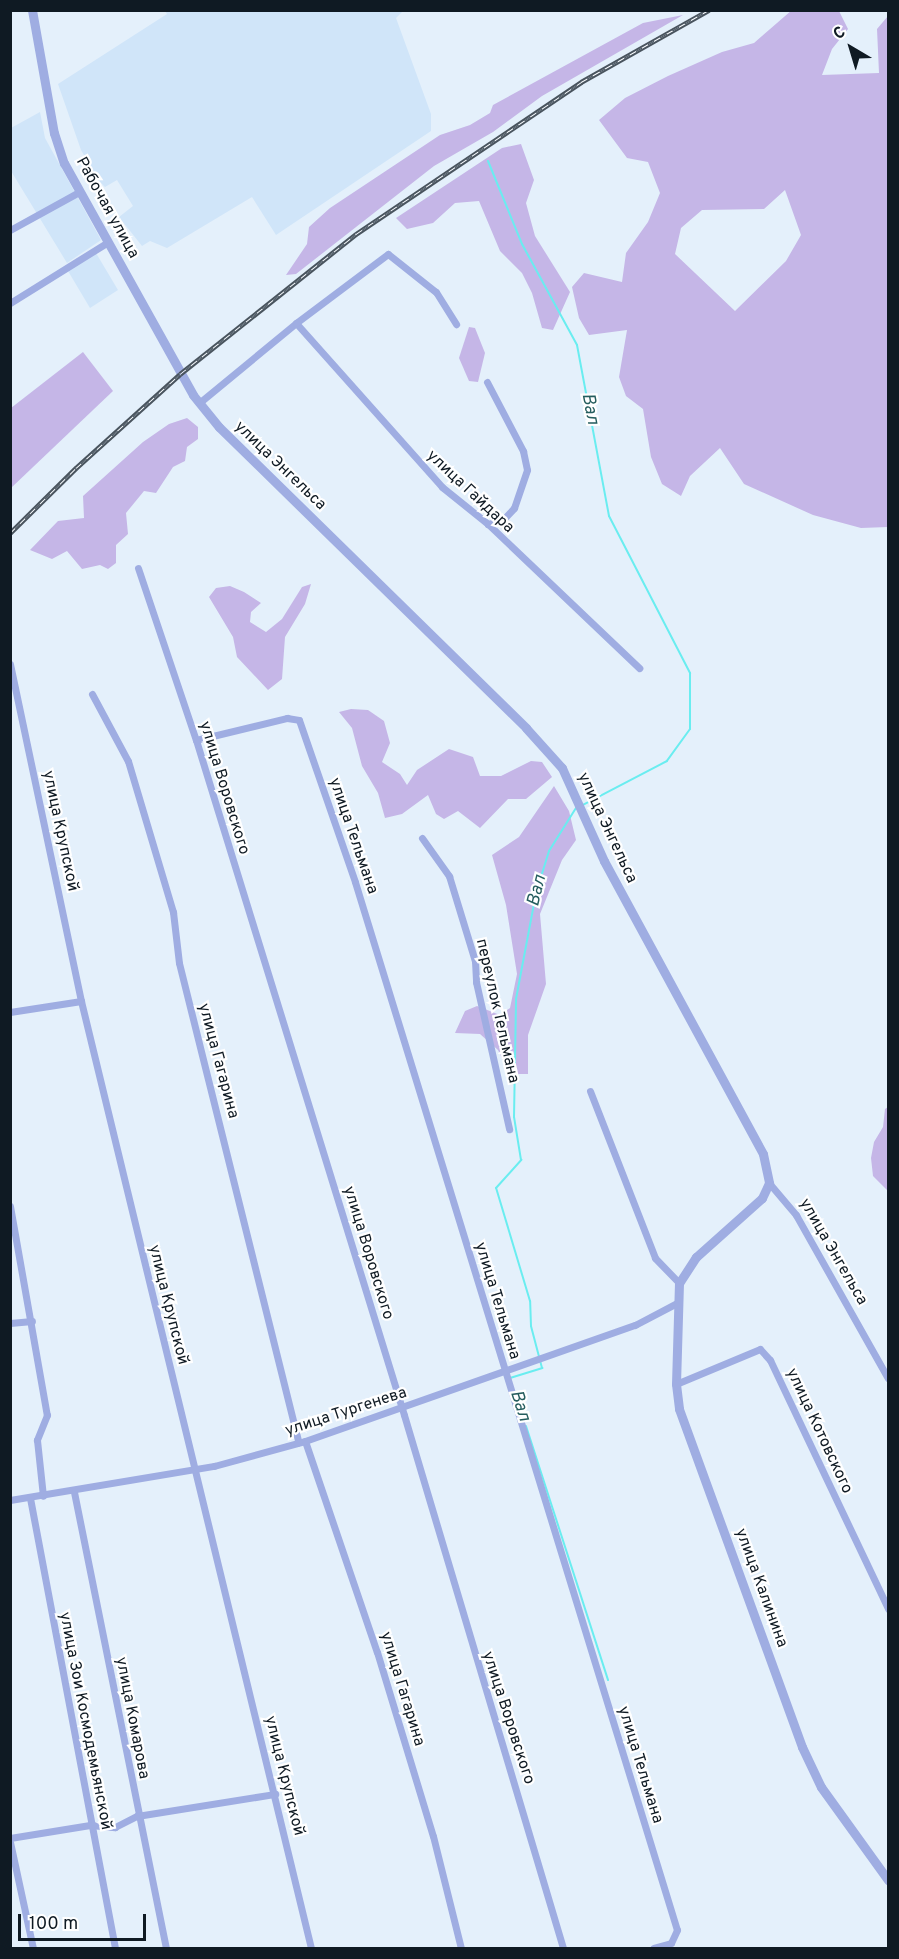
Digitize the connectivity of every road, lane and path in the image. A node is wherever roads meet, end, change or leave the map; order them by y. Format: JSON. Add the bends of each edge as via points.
{"nodes":[{"id":1,"x":32,"y":10,"type":"edge"},
{"id":2,"x":79,"y":192,"type":"junction"},
{"id":3,"x":10,"y":230,"type":"edge"},
{"id":4,"x":108,"y":242,"type":"junction"},
{"id":5,"x":10,"y":303,"type":"edge"},
{"id":6,"x":296,"y":323,"type":"junction"},
{"id":7,"x":456,"y":324,"type":"dead end"},
{"id":8,"x":180,"y":374,"type":"joint"},
{"id":9,"x":487,"y":382,"type":"dead end"},
{"id":10,"x":199,"y":404,"type":"junction"},
{"id":11,"x":488,"y":524,"type":"junction"},
{"id":12,"x":138,"y":568,"type":"dead end"},
{"id":13,"x":10,"y":664,"type":"edge"},
{"id":14,"x":639,"y":668,"type":"dead end"},
{"id":15,"x":92,"y":694,"type":"dead end"},
{"id":16,"x":195,"y":740,"type":"junction"},
{"id":17,"x":422,"y":838,"type":"dead end"},
{"id":18,"x":81,"y":1001,"type":"junction"},
{"id":19,"x":10,"y":1012,"type":"edge"},
{"id":20,"x":590,"y":1091,"type":"dead end"},
{"id":21,"x":509,"y":1129,"type":"dead end"},
{"id":22,"x":769,"y":1183,"type":"junction"},
{"id":23,"x":10,"y":1206,"type":"edge"},
{"id":24,"x":680,"y":1283,"type":"junction"},
{"id":25,"x":677,"y":1303,"type":"junction"},
{"id":26,"x":32,"y":1321,"type":"junction"},
{"id":27,"x":10,"y":1323,"type":"edge"},
{"id":28,"x":505,"y":1371,"type":"junction"},
{"id":29,"x":888,"y":1378,"type":"edge"},
{"id":30,"x":676,"y":1384,"type":"junction"},
{"id":31,"x":402,"y":1408,"type":"junction"},
{"id":32,"x":302,"y":1442,"type":"junction"},
{"id":33,"x":195,"y":1470,"type":"junction"},
{"id":34,"x":74,"y":1492,"type":"junction"},
{"id":35,"x":43,"y":1496,"type":"junction"},
{"id":36,"x":30,"y":1498,"type":"junction"},
{"id":37,"x":10,"y":1500,"type":"edge"},
{"id":38,"x":888,"y":1609,"type":"edge"},
{"id":39,"x":275,"y":1794,"type":"junction"},
{"id":40,"x":137,"y":1816,"type":"junction"},
{"id":41,"x":90,"y":1824,"type":"junction"},
{"id":42,"x":10,"y":1840,"type":"edge"},
{"id":43,"x":888,"y":1880,"type":"edge"},
{"id":44,"x":33,"y":1948,"type":"edge"},
{"id":45,"x":115,"y":1948,"type":"edge"},
{"id":46,"x":166,"y":1948,"type":"edge"},
{"id":47,"x":311,"y":1948,"type":"edge"},
{"id":48,"x":461,"y":1948,"type":"edge"},
{"id":49,"x":563,"y":1948,"type":"edge"},
{"id":50,"x":654,"y":1948,"type":"edge"}],
"edges":[{"from":1,"to":2,"type":"street","name":"Рабочая улица","via":[[54,133]]},
{"from":2,"to":3,"type":"street"},
{"from":2,"to":4,"type":"street","name":"Рабочая улица"},
{"from":4,"to":5,"type":"street"},
{"from":4,"to":8,"type":"street","name":"Рабочая улица"},
{"from":6,"to":7,"type":"street","via":[[388,254],[436,292]]},
{"from":6,"to":10,"type":"street"},
{"from":6,"to":11,"type":"street","name":"улица Гайдара","via":[[442,487]]},
{"from":8,"to":10,"type":"street","name":"улица Энгельса"},
{"from":9,"to":11,"type":"street","via":[[523,451],[527,470],[514,508],[503,520]]},
{"from":10,"to":22,"type":"street","name":"улица Энгельса","via":[[562,768],[604,861],[763,1154]]},
{"from":11,"to":14,"type":"street","name":"улица Гайдара"},
{"from":12,"to":16,"type":"street","name":"улица Воровского"},
{"from":13,"to":18,"type":"street","name":"улица Крупской"},
{"from":15,"to":32,"type":"street","name":"улица Гагарина","via":[[128,761],[173,912],[179,963]]},
{"from":16,"to":28,"type":"street","name":"улица Тельмана","via":[[287,718],[298,720],[355,882]]},
{"from":16,"to":31,"type":"street","name":"улица Воровского"},
{"from":17,"to":21,"type":"street","name":"переулок Тельмана","via":[[448,876],[475,961]]},
{"from":18,"to":19,"type":"street"},
{"from":18,"to":33,"type":"street","name":"улица Крупской"},
{"from":20,"to":24,"type":"street","via":[[656,1258]]},
{"from":22,"to":24,"type":"street","name":"улица Калинина","via":[[762,1198],[696,1257]]},
{"from":22,"to":29,"type":"street","name":"улица Энгельса","via":[[796,1215]]},
{"from":23,"to":26,"type":"street"},
{"from":24,"to":25,"type":"street","name":"улица Калинина"},
{"from":25,"to":28,"type":"street","name":"улица Тургенева","via":[[635,1325]]},
{"from":25,"to":30,"type":"street","name":"улица Калинина"},
{"from":26,"to":27,"type":"street"},
{"from":26,"to":35,"type":"street","via":[[46,1415],[37,1440]]},
{"from":28,"to":31,"type":"street","name":"улица Тургенева"},
{"from":28,"to":50,"type":"street","name":"улица Тельмана","via":[[677,1930],[671,1942]]},
{"from":30,"to":38,"type":"street","name":"улица Котовского","via":[[760,1349],[770,1359]]},
{"from":30,"to":43,"type":"street","name":"улица Калинина","via":[[688,1442],[802,1747],[821,1787]]},
{"from":31,"to":32,"type":"street","name":"улица Тургенева"},
{"from":31,"to":49,"type":"street","name":"улица Воровского"},
{"from":32,"to":33,"type":"street","name":"улица Тургенева"},
{"from":32,"to":48,"type":"street","name":"улица Гагарина","via":[[388,1689],[433,1836]]},
{"from":33,"to":34,"type":"street","name":"улица Тургенева"},
{"from":33,"to":39,"type":"street","name":"улица Крупской"},
{"from":34,"to":35,"type":"street","name":"улица Тургенева"},
{"from":34,"to":40,"type":"street","name":"улица Комарова"},
{"from":35,"to":36,"type":"street","name":"улица Тургенева"},
{"from":36,"to":37,"type":"street","name":"улица Тургенева"},
{"from":36,"to":41,"type":"street","name":"улица Зои Космодемьянской"},
{"from":39,"to":40,"type":"street"},
{"from":39,"to":47,"type":"street","name":"улица Крупской"},
{"from":40,"to":41,"type":"street","via":[[115,1827]]},
{"from":40,"to":46,"type":"street","name":"улица Комарова"},
{"from":41,"to":42,"type":"street"},
{"from":41,"to":45,"type":"street","name":"улица Зои Космодемьянской"},
{"from":42,"to":44,"type":"street"}]}
